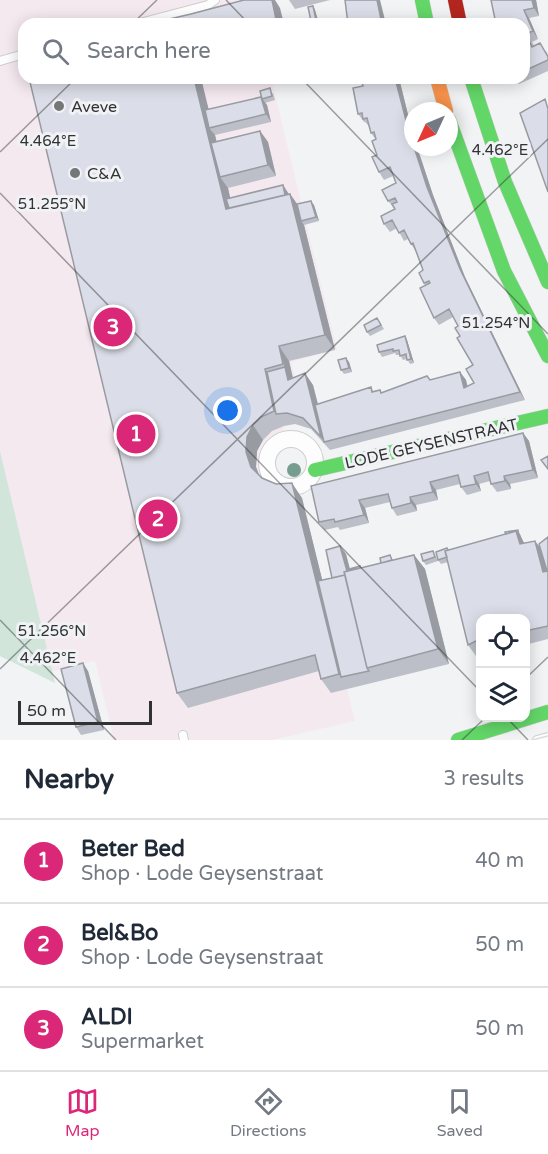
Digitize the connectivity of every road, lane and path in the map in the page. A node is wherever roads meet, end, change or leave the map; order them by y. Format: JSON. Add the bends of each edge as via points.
{"nodes":[{"id":1,"x":214,"y":0,"type":"edge"},
{"id":2,"x":422,"y":0,"type":"edge"},
{"id":3,"x":455,"y":0,"type":"edge"},
{"id":4,"x":158,"y":18,"type":"edge"},
{"id":5,"x":425,"y":18,"type":"edge"},
{"id":6,"x":459,"y":18,"type":"edge"},
{"id":7,"x":18,"y":56,"type":"edge"},
{"id":8,"x":0,"y":61,"type":"edge"},
{"id":9,"x":439,"y":84,"type":"edge"},
{"id":10,"x":473,"y":84,"type":"edge"},
{"id":11,"x":444,"y":102,"type":"edge"},
{"id":12,"x":458,"y":149,"type":"edge"},
{"id":13,"x":548,"y":282,"type":"edge"},
{"id":14,"x":548,"y":356,"type":"edge"},
{"id":15,"x":548,"y":416,"type":"edge"},
{"id":16,"x":315,"y":470,"type":"dead end"},
{"id":17,"x":548,"y":712,"type":"edge"},
{"id":18,"x":548,"y":737,"type":"edge"},
{"id":19,"x":458,"y":740,"type":"edge"},
{"id":20,"x":537,"y":740,"type":"edge"}],
"edges":[{"from":1,"to":4,"type":"lane"},
{"from":2,"to":5,"type":"street"},
{"from":3,"to":6,"type":"street"},
{"from":7,"to":8,"type":"lane"},
{"from":9,"to":11,"type":"street"},
{"from":10,"to":13,"type":"street","via":[[519,220]]},
{"from":12,"to":14,"type":"street","via":[[499,261]]},
{"from":15,"to":16,"type":"street","name":"LODE GEYSENSTRAAT"},
{"from":17,"to":19,"type":"street"},
{"from":18,"to":20,"type":"lane"}]}
